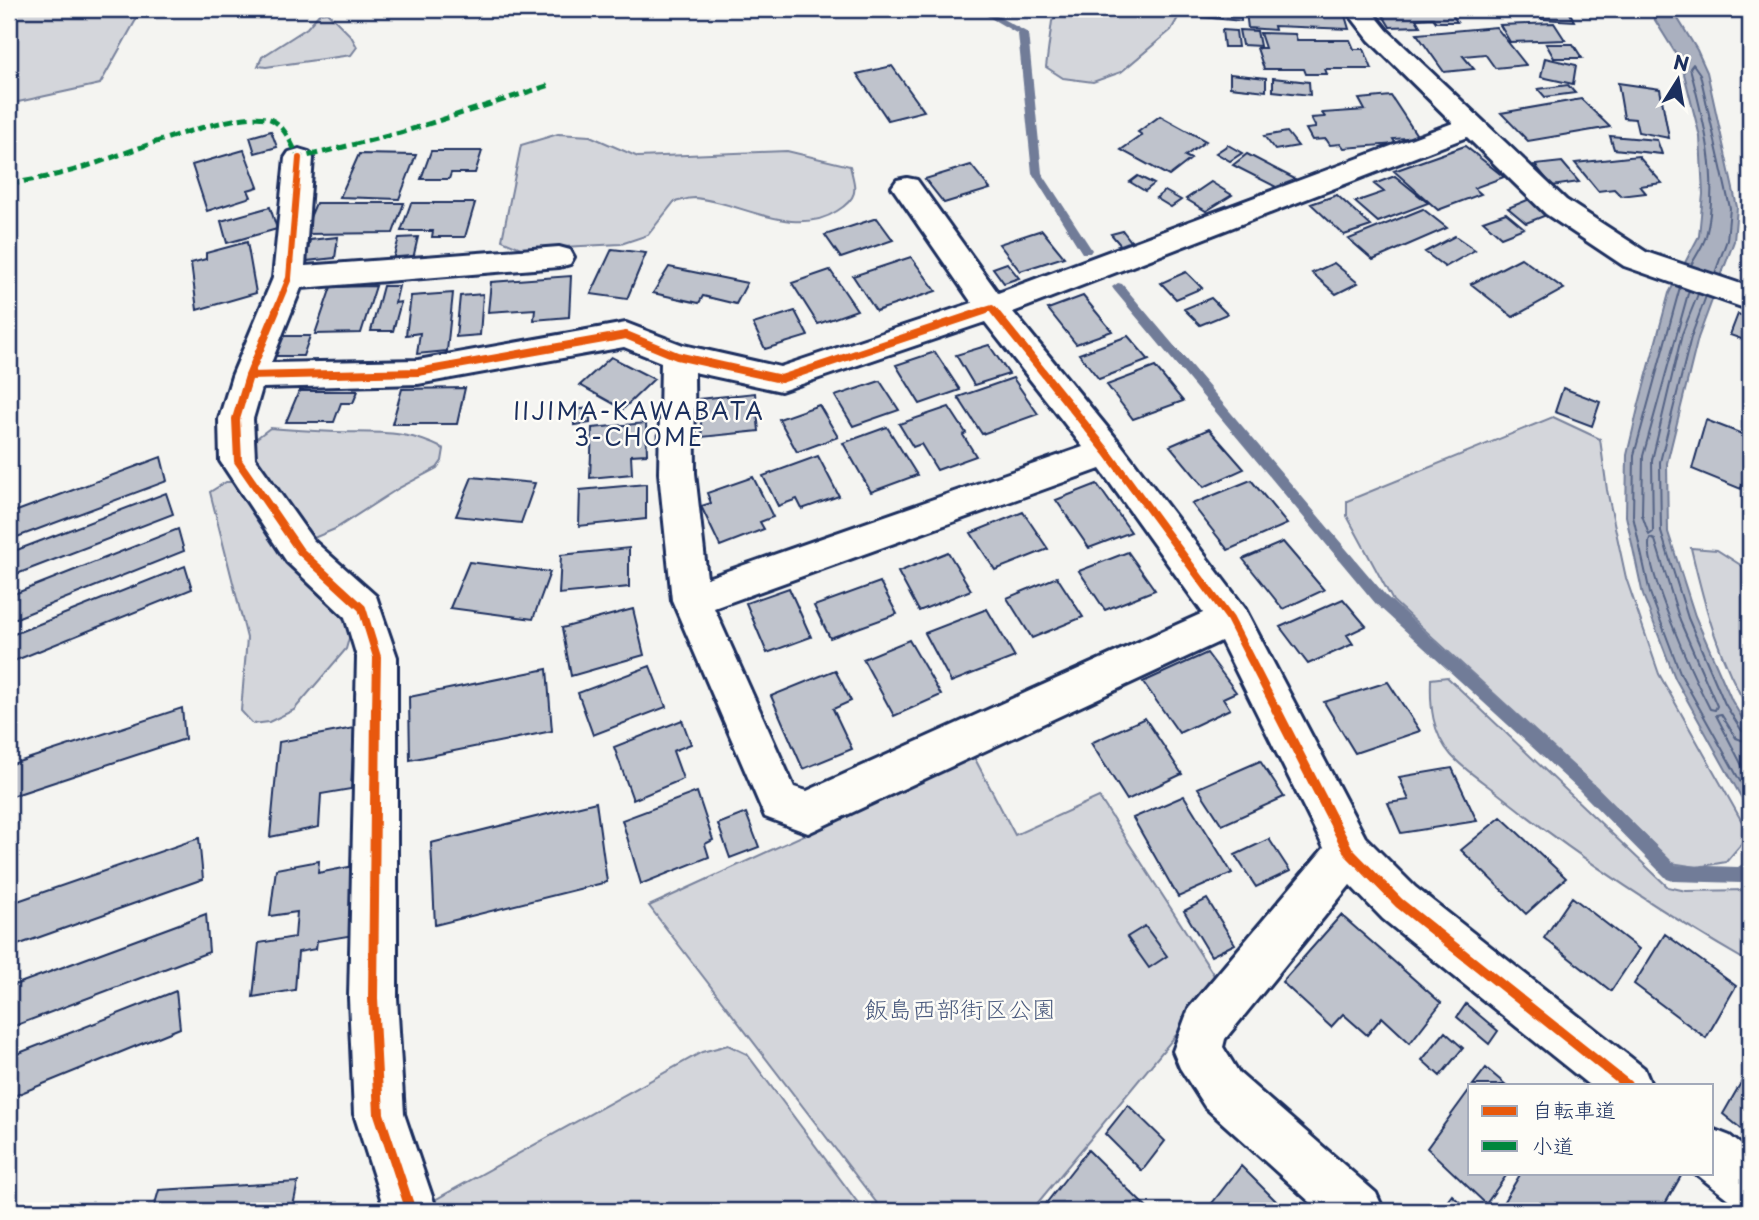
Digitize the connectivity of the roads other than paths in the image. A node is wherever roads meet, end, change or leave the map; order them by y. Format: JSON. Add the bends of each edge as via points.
{"nodes":[{"id":1,"x":1357,"y":9,"type":"edge"},
{"id":2,"x":1471,"y":126,"type":"junction"},
{"id":3,"x":299,"y":158,"type":"dead end"},
{"id":4,"x":907,"y":187,"type":"dead end"},
{"id":5,"x":559,"y":257,"type":"dead end"},
{"id":6,"x":289,"y":278,"type":"junction"},
{"id":7,"x":1750,"y":299,"type":"edge"},
{"id":8,"x":992,"y":308,"type":"junction"},
{"id":9,"x":677,"y":356,"type":"junction"},
{"id":10,"x":248,"y":376,"type":"junction"},
{"id":11,"x":1107,"y":452,"type":"junction"},
{"id":12,"x":691,"y":600,"type":"junction"},
{"id":13,"x":1230,"y":620,"type":"junction"},
{"id":14,"x":1349,"y":852,"type":"junction"},
{"id":15,"x":1625,"y":1084,"type":"edge"},
{"id":16,"x":1714,"y":1156,"type":"edge"},
{"id":17,"x":1750,"y":1184,"type":"edge"},
{"id":18,"x":411,"y":1211,"type":"edge"},
{"id":19,"x":1358,"y":1211,"type":"edge"}],
"edges":[{"from":1,"to":2,"type":"street"},
{"from":2,"to":7,"type":"street","via":[[1556,207],[1636,259]]},
{"from":2,"to":8,"type":"street"},
{"from":3,"to":6,"type":"street"},
{"from":4,"to":8,"type":"street"},
{"from":5,"to":6,"type":"street"},
{"from":6,"to":10,"type":"street"},
{"from":8,"to":9,"type":"street","via":[[781,379]]},
{"from":8,"to":11,"type":"street"},
{"from":9,"to":10,"type":"street","via":[[626,335],[418,372]]},
{"from":9,"to":12,"type":"street","via":[[677,473]]},
{"from":10,"to":18,"type":"street","via":[[236,419],[238,461],[300,551],[362,608],[377,657],[373,998],[379,1114]]},
{"from":11,"to":12,"type":"street"},
{"from":11,"to":13,"type":"street"},
{"from":12,"to":13,"type":"street","via":[[780,803],[808,812]]},
{"from":13,"to":14,"type":"street"},
{"from":14,"to":15,"type":"street","via":[[1399,903]]},
{"from":14,"to":19,"type":"street","via":[[1206,1025],[1197,1051],[1223,1090]]},
{"from":16,"to":17,"type":"street"}]}
